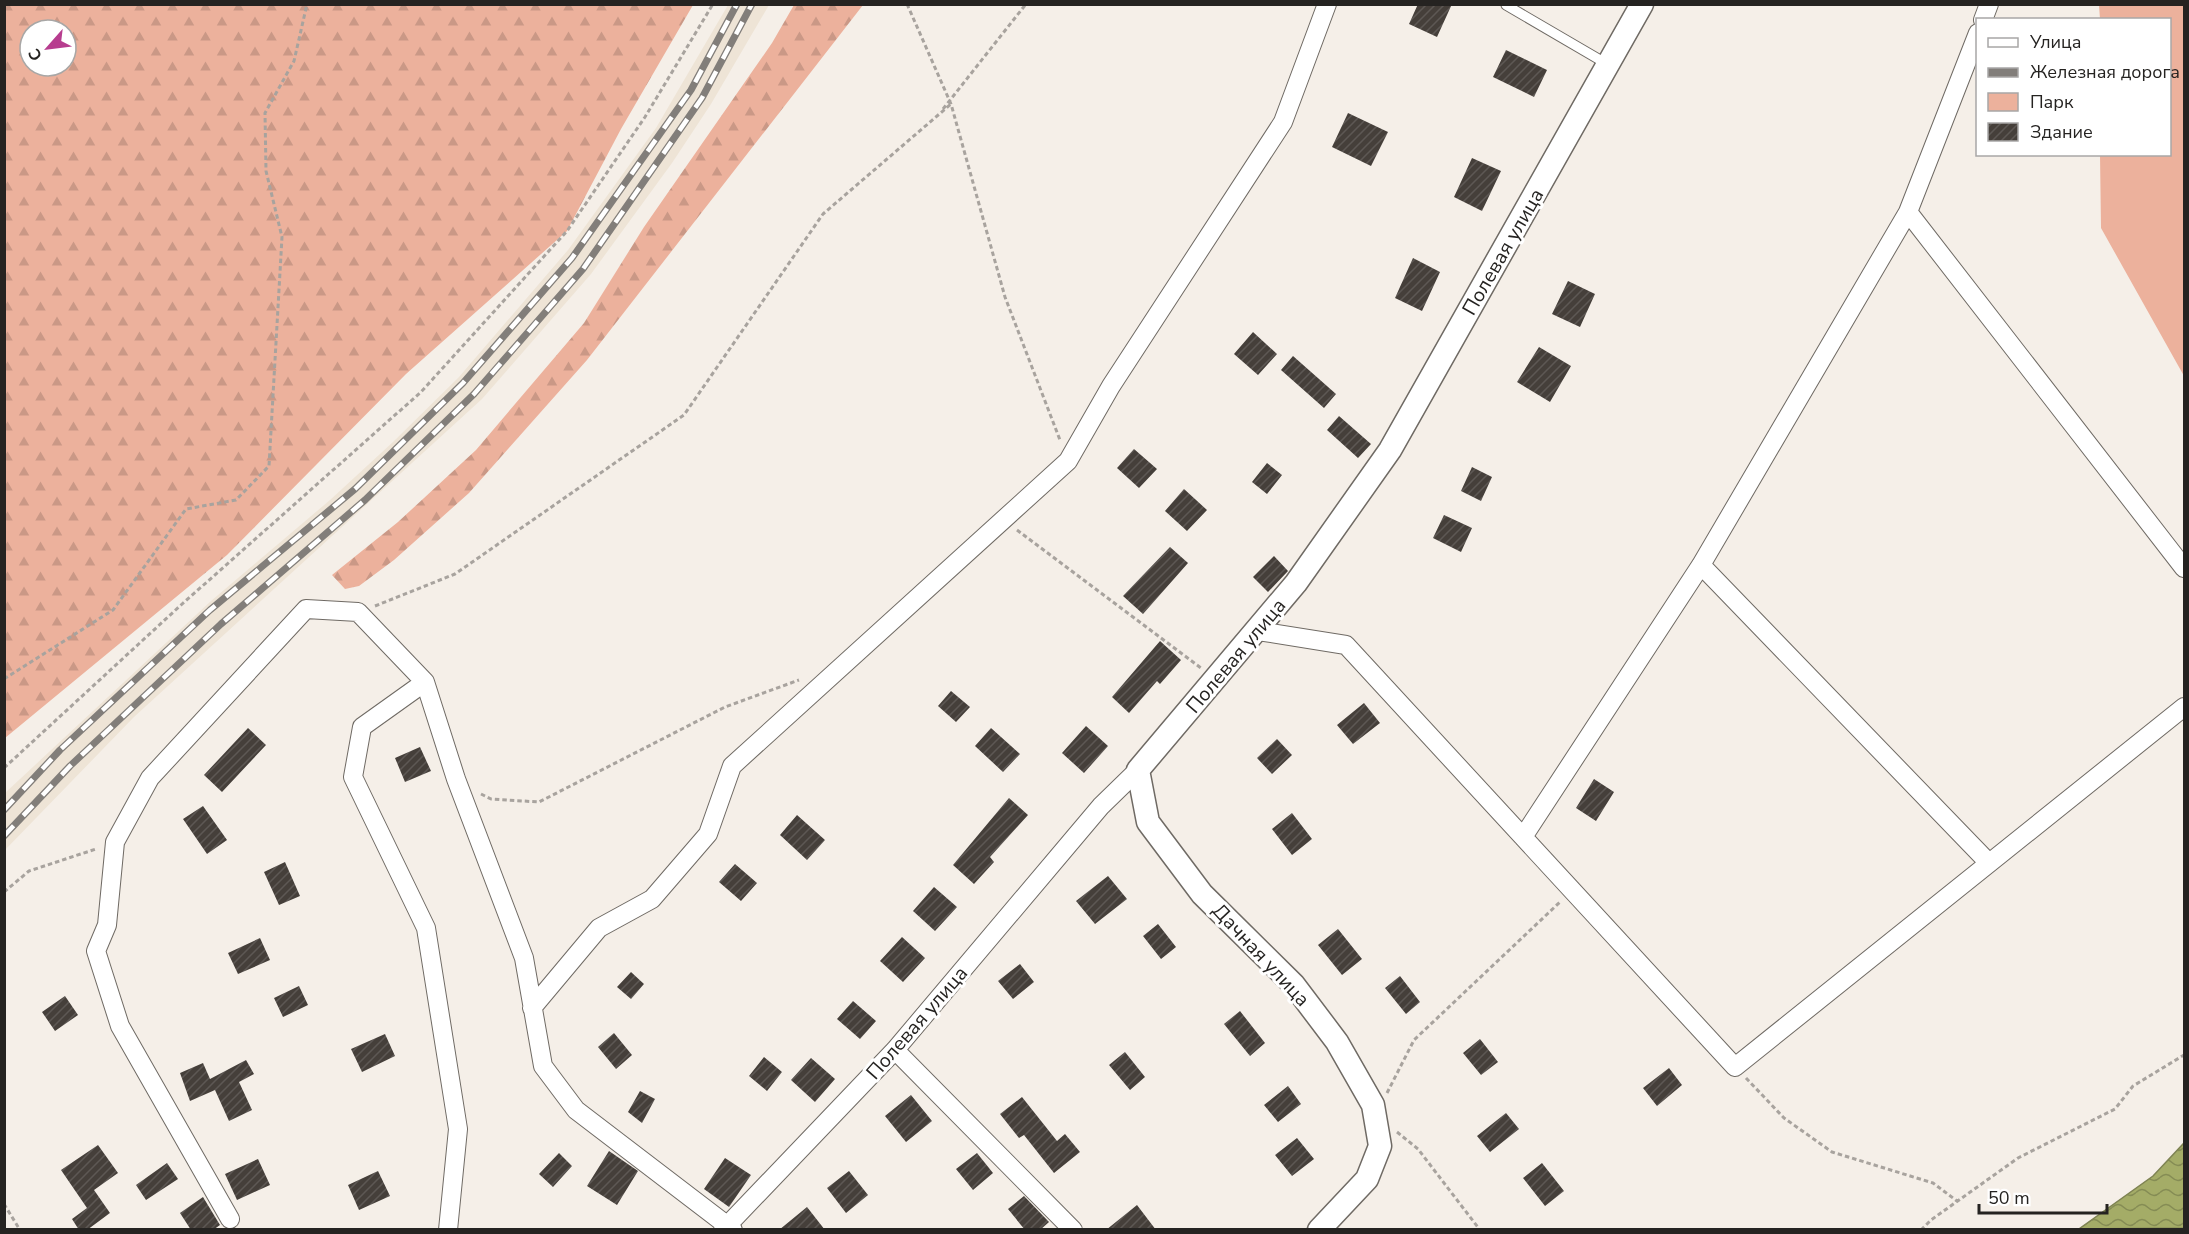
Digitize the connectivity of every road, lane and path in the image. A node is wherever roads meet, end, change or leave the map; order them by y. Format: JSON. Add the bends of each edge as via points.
{"nodes":[{"id":1,"x":307,"y":4,"type":"edge"},
{"id":2,"x":713,"y":4,"type":"edge"},
{"id":3,"x":907,"y":4,"type":"edge"},
{"id":4,"x":1026,"y":4,"type":"edge"},
{"id":5,"x":1327,"y":4,"type":"edge"},
{"id":6,"x":1642,"y":4,"type":"edge"},
{"id":7,"x":1506,"y":5,"type":"edge"},
{"id":8,"x":1976,"y":36,"type":"edge"},
{"id":9,"x":1609,"y":65,"type":"junction"},
{"id":10,"x":950,"y":102,"type":"junction"},
{"id":11,"x":1908,"y":212,"type":"junction"},
{"id":12,"x":1068,"y":461,"type":"junction"},
{"id":13,"x":1003,"y":520,"type":"junction"},
{"id":14,"x":1701,"y":565,"type":"junction"},
{"id":15,"x":2184,"y":568,"type":"edge"},
{"id":16,"x":358,"y":612,"type":"junction"},
{"id":17,"x":1258,"y":631,"type":"junction"},
{"id":18,"x":810,"y":677,"type":"dead end"},
{"id":19,"x":4,"y":679,"type":"edge"},
{"id":20,"x":1217,"y":680,"type":"junction"},
{"id":21,"x":425,"y":682,"type":"junction"},
{"id":22,"x":2184,"y":707,"type":"edge"},
{"id":23,"x":4,"y":768,"type":"edge"},
{"id":24,"x":1138,"y":770,"type":"junction"},
{"id":25,"x":456,"y":779,"type":"junction"},
{"id":26,"x":1523,"y":837,"type":"junction"},
{"id":27,"x":115,"y":842,"type":"junction"},
{"id":28,"x":1988,"y":862,"type":"junction"},
{"id":29,"x":1572,"y":890,"type":"junction"},
{"id":30,"x":4,"y":892,"type":"edge"},
{"id":31,"x":532,"y":1008,"type":"junction"},
{"id":32,"x":895,"y":1050,"type":"junction"},
{"id":33,"x":2184,"y":1055,"type":"edge"},
{"id":34,"x":1735,"y":1067,"type":"junction"},
{"id":35,"x":1376,"y":1115,"type":"junction"},
{"id":36,"x":1957,"y":1201,"type":"junction"},
{"id":37,"x":4,"y":1204,"type":"edge"},
{"id":38,"x":230,"y":1219,"type":"dead end"},
{"id":39,"x":728,"y":1228,"type":"edge"},
{"id":40,"x":21,"y":1230,"type":"edge"},
{"id":41,"x":448,"y":1230,"type":"edge"},
{"id":42,"x":1073,"y":1230,"type":"edge"},
{"id":43,"x":1319,"y":1230,"type":"edge"},
{"id":44,"x":1480,"y":1230,"type":"edge"},
{"id":45,"x":1921,"y":1230,"type":"edge"}],
"edges":[{"from":1,"to":19,"type":"path","via":[[294,61],[265,113],[266,171],[282,237],[269,466],[236,500],[186,509],[113,610]]},
{"from":2,"to":23,"type":"path","via":[[645,117],[567,231],[421,392]]},
{"from":3,"to":10,"type":"path"},
{"from":4,"to":10,"type":"path"},
{"from":5,"to":12,"type":"street","via":[[1283,122],[1111,386]]},
{"from":6,"to":9,"type":"street","name":"Полевая улица"},
{"from":7,"to":9,"type":"lane"},
{"from":8,"to":11,"type":"street"},
{"from":9,"to":17,"type":"street","name":"Полевая улица","via":[[1390,450]]},
{"from":10,"to":12,"type":"path","via":[[1005,297]]},
{"from":10,"to":16,"type":"path","via":[[823,214],[684,415],[455,574]]},
{"from":11,"to":14,"type":"street"},
{"from":11,"to":15,"type":"street"},
{"from":12,"to":13,"type":"street"},
{"from":13,"to":20,"type":"path"},
{"from":13,"to":31,"type":"street","via":[[732,766],[708,834],[652,899],[599,928]]},
{"from":14,"to":26,"type":"street"},
{"from":14,"to":28,"type":"street"},
{"from":16,"to":21,"type":"street"},
{"from":16,"to":27,"type":"street","via":[[306,609],[150,778]]},
{"from":17,"to":20,"type":"street","name":"Полевая улица"},
{"from":17,"to":26,"type":"street","via":[[1346,645]]},
{"from":18,"to":25,"type":"path","via":[[725,707],[539,802],[491,799]]},
{"from":20,"to":24,"type":"street","name":"Полевая улица"},
{"from":21,"to":25,"type":"street"},
{"from":21,"to":41,"type":"street","via":[[362,727],[354,777],[426,928],[459,1129]]},
{"from":22,"to":28,"type":"street"},
{"from":24,"to":32,"type":"street","name":"Полевая улица","via":[[1101,806]]},
{"from":24,"to":35,"type":"street","name":"Дачная улица","via":[[1148,822],[1202,894],[1294,985],[1337,1042]]},
{"from":25,"to":31,"type":"street","via":[[524,958]]},
{"from":26,"to":29,"type":"street"},
{"from":27,"to":30,"type":"path","via":[[29,871]]},
{"from":27,"to":38,"type":"street","via":[[107,925],[96,951],[120,1026]]},
{"from":28,"to":34,"type":"street"},
{"from":29,"to":34,"type":"street"},
{"from":29,"to":35,"type":"path","via":[[1414,1040]]},
{"from":31,"to":39,"type":"street","via":[[543,1066],[576,1110]]},
{"from":32,"to":39,"type":"street","name":"Полевая улица"},
{"from":32,"to":42,"type":"street"},
{"from":33,"to":36,"type":"path","via":[[2133,1086],[2115,1109],[2018,1158]]},
{"from":34,"to":36,"type":"path","via":[[1784,1118],[1832,1152],[1933,1183]]},
{"from":35,"to":43,"type":"street","name":"Дачная улица","via":[[1380,1146],[1367,1179]]},
{"from":35,"to":44,"type":"path","via":[[1418,1149]]},
{"from":36,"to":45,"type":"path"},
{"from":37,"to":40,"type":"path"}]}
